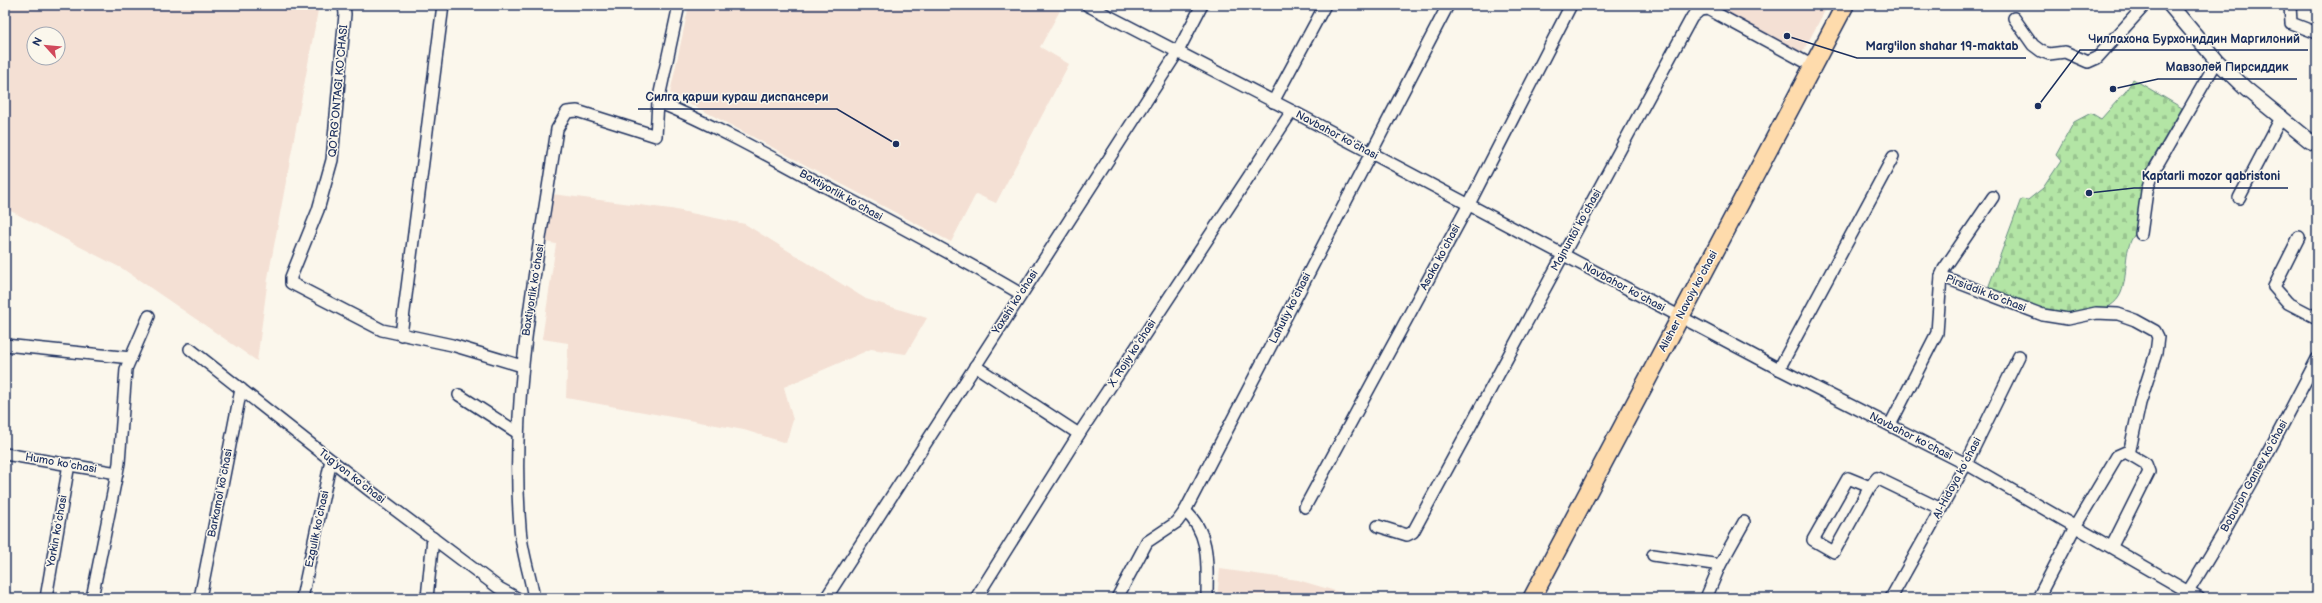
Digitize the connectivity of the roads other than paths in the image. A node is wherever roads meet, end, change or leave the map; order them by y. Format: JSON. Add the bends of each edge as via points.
{"nodes":[{"id":1,"x":344,"y":5,"type":"edge"},
{"id":2,"x":443,"y":5,"type":"edge"},
{"id":3,"x":679,"y":5,"type":"edge"},
{"id":4,"x":1087,"y":5,"type":"edge"},
{"id":5,"x":1202,"y":5,"type":"edge"},
{"id":6,"x":1325,"y":5,"type":"edge"},
{"id":7,"x":1448,"y":5,"type":"edge"},
{"id":8,"x":1571,"y":5,"type":"edge"},
{"id":9,"x":1845,"y":5,"type":"edge"},
{"id":10,"x":2145,"y":5,"type":"edge"},
{"id":11,"x":2290,"y":5,"type":"edge"},
{"id":12,"x":2174,"y":6,"type":"edge"},
{"id":13,"x":2014,"y":18,"type":"dead end"},
{"id":14,"x":2317,"y":33,"type":"edge"},
{"id":15,"x":1177,"y":53,"type":"junction"},
{"id":16,"x":2217,"y":61,"type":"junction"},
{"id":17,"x":1813,"y":66,"type":"junction"},
{"id":18,"x":658,"y":102,"type":"junction"},
{"id":19,"x":1273,"y":102,"type":"junction"},
{"id":20,"x":1292,"y":111,"type":"junction"},
{"id":21,"x":2282,"y":116,"type":"junction"},
{"id":22,"x":2317,"y":144,"type":"edge"},
{"id":23,"x":1371,"y":153,"type":"junction"},
{"id":24,"x":1893,"y":157,"type":"dead end"},
{"id":25,"x":1993,"y":197,"type":"dead end"},
{"id":26,"x":2239,"y":198,"type":"dead end"},
{"id":27,"x":1468,"y":206,"type":"junction"},
{"id":28,"x":2140,"y":234,"type":"dead end"},
{"id":29,"x":2299,"y":237,"type":"dead end"},
{"id":30,"x":1563,"y":255,"type":"junction"},
{"id":31,"x":1941,"y":276,"type":"junction"},
{"id":32,"x":1021,"y":294,"type":"junction"},
{"id":33,"x":149,"y":316,"type":"dead end"},
{"id":34,"x":1680,"y":316,"type":"junction"},
{"id":35,"x":2317,"y":318,"type":"edge"},
{"id":36,"x":401,"y":335,"type":"junction"},
{"id":37,"x":5,"y":345,"type":"edge"},
{"id":38,"x":190,"y":349,"type":"dead end"},
{"id":39,"x":2019,"y":356,"type":"dead end"},
{"id":40,"x":131,"y":358,"type":"junction"},
{"id":41,"x":2317,"y":359,"type":"edge"},
{"id":42,"x":522,"y":366,"type":"junction"},
{"id":43,"x":975,"y":366,"type":"junction"},
{"id":44,"x":1779,"y":369,"type":"junction"},
{"id":45,"x":241,"y":389,"type":"junction"},
{"id":46,"x":459,"y":395,"type":"dead end"},
{"id":47,"x":1890,"y":425,"type":"junction"},
{"id":48,"x":518,"y":433,"type":"junction"},
{"id":49,"x":1079,"y":434,"type":"junction"},
{"id":50,"x":5,"y":454,"type":"edge"},
{"id":51,"x":2129,"y":454,"type":"junction"},
{"id":52,"x":331,"y":460,"type":"junction"},
{"id":53,"x":69,"y":464,"type":"junction"},
{"id":54,"x":1966,"y":464,"type":"junction"},
{"id":55,"x":117,"y":473,"type":"junction"},
{"id":56,"x":1870,"y":487,"type":"junction"},
{"id":57,"x":1305,"y":507,"type":"dead end"},
{"id":58,"x":1941,"y":509,"type":"junction"},
{"id":59,"x":1185,"y":510,"type":"junction"},
{"id":60,"x":1744,"y":522,"type":"dead end"},
{"id":61,"x":2076,"y":525,"type":"junction"},
{"id":62,"x":1378,"y":526,"type":"dead end"},
{"id":63,"x":433,"y":538,"type":"junction"},
{"id":64,"x":2112,"y":546,"type":"junction"},
{"id":65,"x":1653,"y":555,"type":"dead end"},
{"id":66,"x":1720,"y":565,"type":"junction"},
{"id":67,"x":2186,"y":595,"type":"edge"},
{"id":68,"x":46,"y":598,"type":"edge"},
{"id":69,"x":92,"y":598,"type":"edge"},
{"id":70,"x":200,"y":598,"type":"edge"},
{"id":71,"x":302,"y":598,"type":"edge"},
{"id":72,"x":427,"y":598,"type":"edge"},
{"id":73,"x":517,"y":598,"type":"edge"},
{"id":74,"x":534,"y":598,"type":"edge"},
{"id":75,"x":826,"y":598,"type":"edge"},
{"id":76,"x":976,"y":598,"type":"edge"},
{"id":77,"x":1118,"y":598,"type":"edge"},
{"id":78,"x":1207,"y":598,"type":"edge"},
{"id":79,"x":1532,"y":598,"type":"edge"},
{"id":80,"x":1706,"y":598,"type":"edge"},
{"id":81,"x":1891,"y":598,"type":"edge"},
{"id":82,"x":2038,"y":598,"type":"edge"},
{"id":83,"x":2199,"y":598,"type":"edge"}],
"edges":[{"from":1,"to":36,"type":"street","name":"QO‘RG‘ONTAGI KO‘CHASI","via":[[332,160],[318,210],[291,277],[291,283],[382,330]]},
{"from":2,"to":36,"type":"street"},
{"from":3,"to":18,"type":"street","name":"Baxtiyorlik koʻchasi"},
{"from":4,"to":15,"type":"street","name":"Navbahor koʻchasi"},
{"from":5,"to":15,"type":"street","name":"Yaxshi koʻchasi"},
{"from":6,"to":19,"type":"street"},
{"from":7,"to":23,"type":"street","name":"Lahutiy koʻchasi"},
{"from":8,"to":27,"type":"street","name":"Asaka koʻchasi"},
{"from":9,"to":17,"type":"main road","name":"Alisher Navoiy koʻchasi"},
{"from":10,"to":13,"type":"street","via":[[2097,58],[2088,62],[2065,52],[2049,54],[2041,51],[2033,45]]},
{"from":11,"to":14,"type":"street","via":[[2291,23]]},
{"from":12,"to":16,"type":"street"},
{"from":15,"to":19,"type":"street","name":"Navbahor koʻchasi"},
{"from":15,"to":32,"type":"street","name":"Yaxshi koʻchasi"},
{"from":16,"to":21,"type":"street","via":[[2246,89]]},
{"from":16,"to":28,"type":"street","via":[[2153,172],[2147,190]]},
{"from":17,"to":30,"type":"street","name":"Majnuntol koʻchasi","via":[[1708,9],[1700,10],[1692,18]]},
{"from":17,"to":34,"type":"main road","name":"Alisher Navoiy koʻchasi"},
{"from":18,"to":32,"type":"street","name":"Baxtiyorlik koʻchasi","via":[[696,118],[757,150],[975,266]]},
{"from":18,"to":42,"type":"street","name":"Baxtiyorlik koʻchasi","via":[[656,136],[577,110],[567,112],[561,120],[557,129]]},
{"from":19,"to":20,"type":"street","name":"Navbahor koʻchasi"},
{"from":20,"to":23,"type":"street","name":"Navbahor koʻchasi"},
{"from":20,"to":49,"type":"street","name":"X. Rojiy koʻchasi"},
{"from":21,"to":22,"type":"street","via":[[2310,141]]},
{"from":21,"to":26,"type":"street"},
{"from":23,"to":27,"type":"street","name":"Navbahor koʻchasi"},
{"from":23,"to":59,"type":"street","name":"Lahutiy koʻchasi"},
{"from":24,"to":44,"type":"street"},
{"from":25,"to":31,"type":"street"},
{"from":27,"to":30,"type":"street","name":"Navbahor koʻchasi"},
{"from":27,"to":57,"type":"street","name":"Asaka koʻchasi"},
{"from":29,"to":35,"type":"street","via":[[2274,287],[2288,303]]},
{"from":30,"to":34,"type":"street","name":"Navbahor koʻchasi"},
{"from":30,"to":62,"type":"street","name":"Majnuntol koʻchasi","via":[[1413,532],[1407,535]]},
{"from":31,"to":47,"type":"street","name":"Pirsiddik koʻchasi","via":[[1937,333]]},
{"from":31,"to":51,"type":"street","name":"Pirsiddik koʻchasi","via":[[2043,315],[2068,319],[2096,313],[2118,314],[2151,328],[2158,337]]},
{"from":32,"to":43,"type":"street","name":"Yaxshi koʻchasi"},
{"from":33,"to":40,"type":"street"},
{"from":34,"to":44,"type":"street","name":"Navbahor koʻchasi"},
{"from":34,"to":79,"type":"main road","name":"Alisher Navoiy koʻchasi"},
{"from":36,"to":42,"type":"street","name":"QO‘RG‘ONTAGI KO‘CHASI","via":[[452,345]]},
{"from":37,"to":40,"type":"street"},
{"from":38,"to":45,"type":"street","name":"Tugʻyon koʻchasi"},
{"from":39,"to":54,"type":"street","name":"Al-Hidoya koʻchasi"},
{"from":40,"to":55,"type":"street","via":[[126,369]]},
{"from":41,"to":67,"type":"street","name":"Boburjon Ganiev koʻchasi","via":[[2267,455]]},
{"from":42,"to":48,"type":"street","name":"Baxtiyorlik koʻchasi"},
{"from":43,"to":49,"type":"street"},
{"from":43,"to":75,"type":"street","name":"Yaxshi koʻchasi"},
{"from":44,"to":47,"type":"street","name":"Navbahor koʻchasi"},
{"from":45,"to":52,"type":"street","name":"Tugʻyon koʻchasi"},
{"from":45,"to":70,"type":"street","name":"Barkamol koʻchasi"},
{"from":46,"to":48,"type":"street"},
{"from":47,"to":54,"type":"street","name":"Navbahor koʻchasi"},
{"from":48,"to":74,"type":"street","name":"Baxtiyorlik koʻchasi","via":[[520,528]]},
{"from":49,"to":76,"type":"street","name":"X. Rojiy koʻchasi"},
{"from":50,"to":53,"type":"street","name":"Humo koʻchasi"},
{"from":51,"to":61,"type":"street","via":[[2123,452],[2117,456]]},
{"from":51,"to":64,"type":"street","via":[[2146,464],[2149,472]]},
{"from":52,"to":63,"type":"street","name":"Tugʻyon koʻchasi"},
{"from":52,"to":71,"type":"street","name":"Ezgulik koʻchasi"},
{"from":53,"to":55,"type":"street","name":"Humo koʻchasi"},
{"from":53,"to":68,"type":"street","name":"Yorkin koʻchasi"},
{"from":54,"to":58,"type":"street","name":"Al-Hidoya koʻchasi"},
{"from":54,"to":61,"type":"street","name":"Navbahor koʻchasi"},
{"from":55,"to":69,"type":"street"},
{"from":56,"to":56,"type":"street","via":[[1834,552],[1814,540],[1848,478]]},
{"from":56,"to":58,"type":"street","via":[[1877,478]]},
{"from":58,"to":81,"type":"street","name":"Al-Hidoya koʻchasi"},
{"from":59,"to":77,"type":"street","name":"Lahutiy koʻchasi","via":[[1177,522],[1148,542]]},
{"from":59,"to":78,"type":"street","via":[[1195,519],[1204,539],[1207,552]]},
{"from":60,"to":66,"type":"street"},
{"from":61,"to":64,"type":"street","name":"Navbahor koʻchasi"},
{"from":61,"to":82,"type":"street"},
{"from":63,"to":72,"type":"street"},
{"from":63,"to":73,"type":"street","name":"Tugʻyon koʻchasi","via":[[499,588]]},
{"from":64,"to":67,"type":"street","name":"Navbahor koʻchasi"},
{"from":65,"to":66,"type":"street"},
{"from":66,"to":80,"type":"street"},
{"from":67,"to":83,"type":"street","name":"Navbahor koʻchasi"}]}
